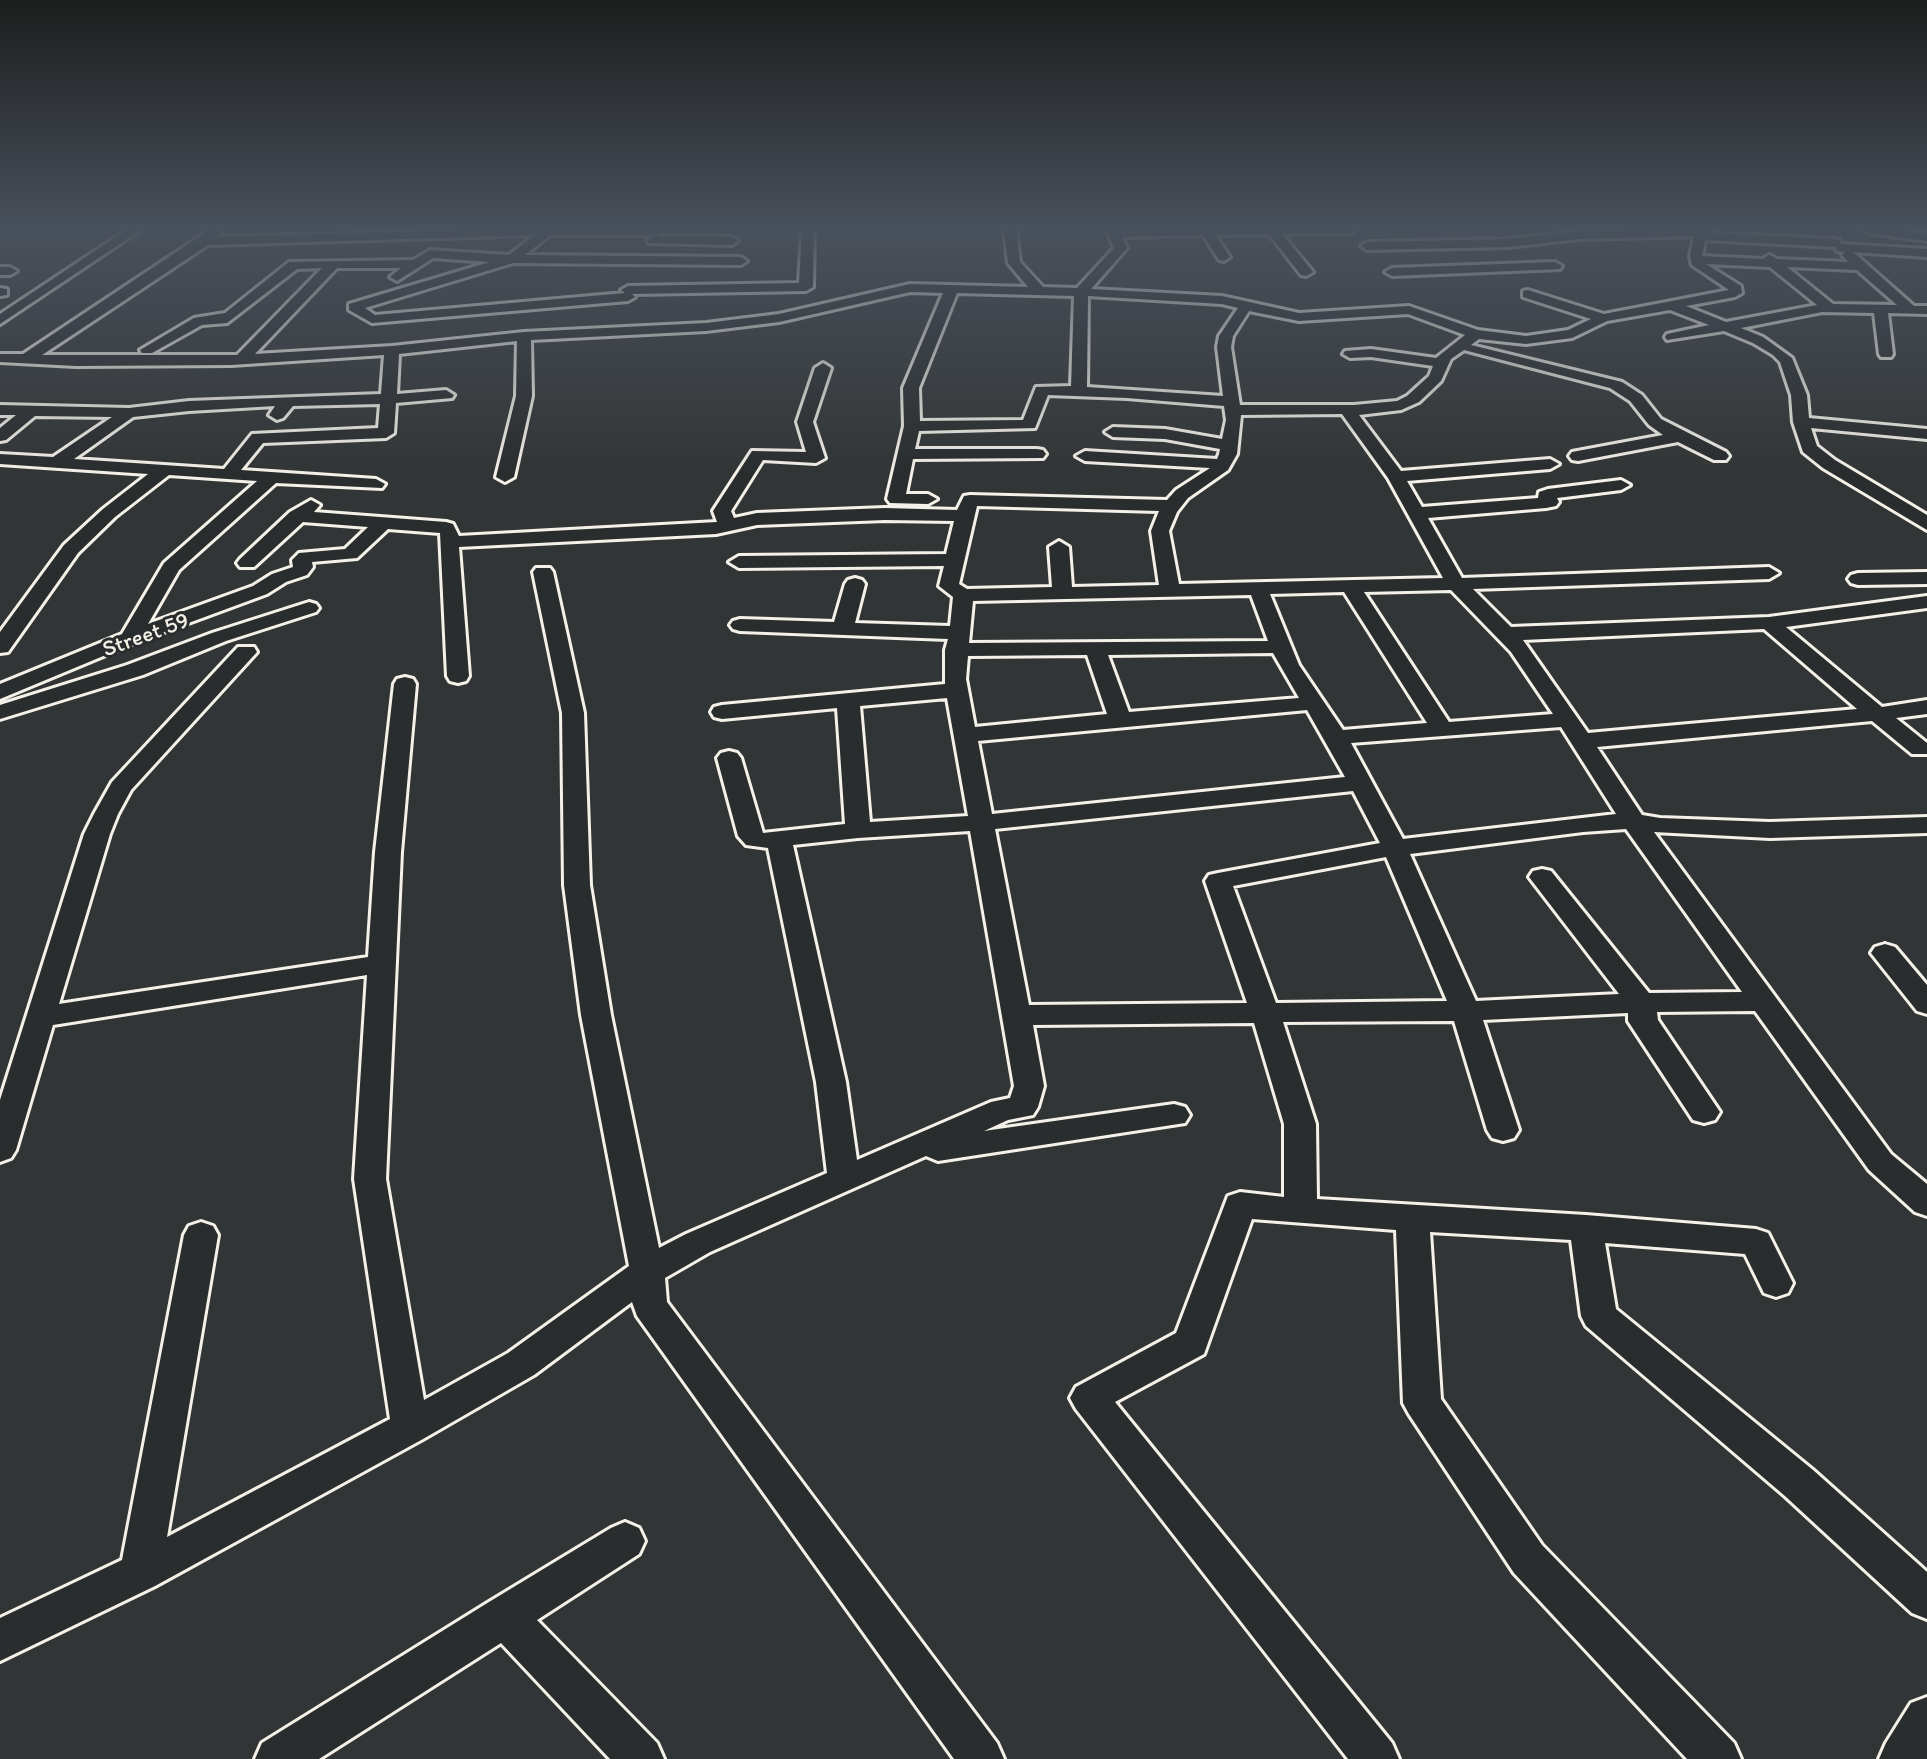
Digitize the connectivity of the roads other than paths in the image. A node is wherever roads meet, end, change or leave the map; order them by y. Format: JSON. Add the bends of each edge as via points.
{"nodes":[{"id":1,"x":99,"y":311,"type":"edge"},
{"id":2,"x":236,"y":311,"type":"edge"},
{"id":3,"x":288,"y":311,"type":"edge"},
{"id":4,"x":355,"y":311,"type":"edge"},
{"id":5,"x":520,"y":311,"type":"edge"},
{"id":6,"x":631,"y":311,"type":"edge"},
{"id":7,"x":809,"y":311,"type":"edge"},
{"id":8,"x":943,"y":311,"type":"edge"},
{"id":9,"x":1081,"y":311,"type":"edge"},
{"id":10,"x":1243,"y":311,"type":"edge"},
{"id":11,"x":1271,"y":311,"type":"edge"},
{"id":12,"x":1370,"y":311,"type":"edge"},
{"id":13,"x":1429,"y":311,"type":"edge"},
{"id":14,"x":1582,"y":311,"type":"edge"},
{"id":15,"x":1643,"y":311,"type":"edge"},
{"id":16,"x":1685,"y":311,"type":"edge"},
{"id":17,"x":1807,"y":311,"type":"edge"},
{"id":18,"x":1880,"y":311,"type":"edge"},
{"id":19,"x":1604,"y":318,"type":"junction"},
{"id":20,"x":1725,"y":327,"type":"junction"},
{"id":21,"x":635,"y":331,"type":"junction"},
{"id":22,"x":363,"y":336,"type":"junction"},
{"id":23,"x":524,"y":337,"type":"junction"},
{"id":24,"x":1672,"y":337,"type":"dead end"},
{"id":25,"x":1468,"y":340,"type":"junction"},
{"id":26,"x":147,"y":350,"type":"dead end"},
{"id":27,"x":392,"y":350,"type":"junction"},
{"id":28,"x":1886,"y":354,"type":"dead end"},
{"id":29,"x":1350,"y":355,"type":"dead end"},
{"id":30,"x":0,"y":358,"type":"edge"},
{"id":31,"x":26,"y":359,"type":"junction"},
{"id":32,"x":242,"y":359,"type":"junction"},
{"id":33,"x":1442,"y":363,"type":"junction"},
{"id":34,"x":823,"y":368,"type":"dead end"},
{"id":35,"x":1079,"y":391,"type":"junction"},
{"id":36,"x":446,"y":395,"type":"dead end"},
{"id":37,"x":389,"y":399,"type":"junction"},
{"id":38,"x":288,"y":401,"type":"junction"},
{"id":39,"x":1233,"y":406,"type":"junction"},
{"id":40,"x":0,"y":410,"type":"edge"},
{"id":41,"x":1349,"y":410,"type":"junction"},
{"id":42,"x":30,"y":412,"type":"junction"},
{"id":43,"x":129,"y":412,"type":"junction"},
{"id":44,"x":1801,"y":422,"type":"junction"},
{"id":45,"x":912,"y":426,"type":"junction"},
{"id":46,"x":1113,"y":432,"type":"dead end"},
{"id":47,"x":1927,"y":434,"type":"edge"},
{"id":48,"x":0,"y":436,"type":"edge"},
{"id":49,"x":1680,"y":437,"type":"junction"},
{"id":50,"x":258,"y":438,"type":"junction"},
{"id":51,"x":1229,"y":445,"type":"junction"},
{"id":52,"x":907,"y":454,"type":"junction"},
{"id":53,"x":1037,"y":454,"type":"dead end"},
{"id":54,"x":1084,"y":456,"type":"dead end"},
{"id":55,"x":1578,"y":456,"type":"dead end"},
{"id":56,"x":1720,"y":456,"type":"dead end"},
{"id":57,"x":0,"y":459,"type":"edge"},
{"id":58,"x":58,"y":462,"type":"junction"},
{"id":59,"x":1222,"y":464,"type":"junction"},
{"id":60,"x":1550,"y":464,"type":"dead end"},
{"id":61,"x":166,"y":469,"type":"junction"},
{"id":62,"x":229,"y":474,"type":"junction"},
{"id":63,"x":272,"y":477,"type":"junction"},
{"id":64,"x":505,"y":477,"type":"dead end"},
{"id":65,"x":1396,"y":477,"type":"junction"},
{"id":66,"x":341,"y":482,"type":"junction"},
{"id":67,"x":376,"y":484,"type":"dead end"},
{"id":68,"x":1621,"y":485,"type":"dead end"},
{"id":69,"x":1172,"y":506,"type":"junction"},
{"id":70,"x":967,"y":508,"type":"junction"},
{"id":71,"x":1415,"y":513,"type":"junction"},
{"id":72,"x":297,"y":516,"type":"junction"},
{"id":73,"x":383,"y":523,"type":"junction"},
{"id":74,"x":1927,"y":524,"type":"edge"},
{"id":75,"x":727,"y":525,"type":"junction"},
{"id":76,"x":450,"y":542,"type":"junction"},
{"id":77,"x":1059,"y":547,"type":"dead end"},
{"id":78,"x":954,"y":560,"type":"junction"},
{"id":79,"x":738,"y":562,"type":"dead end"},
{"id":80,"x":247,"y":563,"type":"dead end"},
{"id":81,"x":543,"y":572,"type":"dead end"},
{"id":82,"x":1769,"y":573,"type":"dead end"},
{"id":83,"x":1927,"y":578,"type":"edge"},
{"id":84,"x":1858,"y":579,"type":"dead end"},
{"id":85,"x":855,"y":584,"type":"dead end"},
{"id":86,"x":1456,"y":584,"type":"junction"},
{"id":87,"x":1350,"y":586,"type":"junction"},
{"id":88,"x":1258,"y":588,"type":"junction"},
{"id":89,"x":1170,"y":589,"type":"junction"},
{"id":90,"x":1062,"y":592,"type":"junction"},
{"id":91,"x":963,"y":595,"type":"junction"},
{"id":92,"x":1927,"y":602,"type":"edge"},
{"id":93,"x":309,"y":608,"type":"dead end"},
{"id":94,"x":1769,"y":623,"type":"junction"},
{"id":95,"x":740,"y":625,"type":"dead end"},
{"id":96,"x":843,"y":628,"type":"junction"},
{"id":97,"x":1505,"y":634,"type":"junction"},
{"id":98,"x":130,"y":638,"type":"junction"},
{"id":99,"x":957,"y":641,"type":"junction"},
{"id":100,"x":1096,"y":646,"type":"junction"},
{"id":101,"x":0,"y":647,"type":"edge"},
{"id":102,"x":1281,"y":647,"type":"junction"},
{"id":103,"x":246,"y":652,"type":"dead end"},
{"id":104,"x":458,"y":676,"type":"dead end"},
{"id":105,"x":405,"y":684,"type":"dead end"},
{"id":106,"x":2,"y":690,"type":"edge"},
{"id":107,"x":957,"y":690,"type":"junction"},
{"id":108,"x":848,"y":701,"type":"junction"},
{"id":109,"x":1313,"y":703,"type":"junction"},
{"id":110,"x":1927,"y":707,"type":"edge"},
{"id":111,"x":0,"y":712,"type":"edge"},
{"id":112,"x":722,"y":712,"type":"dead end"},
{"id":113,"x":1877,"y":714,"type":"junction"},
{"id":114,"x":1120,"y":720,"type":"junction"},
{"id":115,"x":1568,"y":720,"type":"junction"},
{"id":116,"x":1443,"y":730,"type":"junction"},
{"id":117,"x":965,"y":734,"type":"junction"},
{"id":118,"x":1336,"y":737,"type":"junction"},
{"id":119,"x":1582,"y":741,"type":"junction"},
{"id":120,"x":1920,"y":749,"type":"dead end"},
{"id":121,"x":729,"y":758,"type":"dead end"},
{"id":122,"x":1361,"y":783,"type":"junction"},
{"id":123,"x":1633,"y":821,"type":"junction"},
{"id":124,"x":980,"y":823,"type":"junction"},
{"id":125,"x":1927,"y":825,"type":"edge"},
{"id":126,"x":858,"y":830,"type":"junction"},
{"id":127,"x":779,"y":839,"type":"junction"},
{"id":128,"x":1395,"y":848,"type":"junction"},
{"id":129,"x":1542,"y":877,"type":"dead end"},
{"id":130,"x":1885,"y":953,"type":"dead end"},
{"id":131,"x":382,"y":964,"type":"junction"},
{"id":132,"x":1763,"y":1001,"type":"junction"},
{"id":133,"x":1641,"y":1003,"type":"junction"},
{"id":134,"x":1927,"y":1003,"type":"edge"},
{"id":135,"x":1466,"y":1011,"type":"junction"},
{"id":136,"x":1265,"y":1012,"type":"junction"},
{"id":137,"x":1015,"y":1015,"type":"junction"},
{"id":138,"x":41,"y":1017,"type":"junction"},
{"id":139,"x":1704,"y":1112,"type":"dead end"},
{"id":140,"x":1174,"y":1115,"type":"dead end"},
{"id":141,"x":1503,"y":1130,"type":"dead end"},
{"id":142,"x":0,"y":1150,"type":"edge"},
{"id":143,"x":905,"y":1153,"type":"junction"},
{"id":144,"x":844,"y":1180,"type":"junction"},
{"id":145,"x":1927,"y":1203,"type":"edge"},
{"id":146,"x":1301,"y":1211,"type":"junction"},
{"id":147,"x":1412,"y":1218,"type":"junction"},
{"id":148,"x":1586,"y":1228,"type":"junction"},
{"id":149,"x":201,"y":1235,"type":"dead end"},
{"id":150,"x":647,"y":1271,"type":"junction"},
{"id":151,"x":1776,"y":1283,"type":"dead end"},
{"id":152,"x":410,"y":1427,"type":"junction"},
{"id":153,"x":625,"y":1541,"type":"dead end"},
{"id":154,"x":140,"y":1572,"type":"junction"},
{"id":155,"x":1927,"y":1599,"type":"edge"},
{"id":156,"x":504,"y":1616,"type":"junction"},
{"id":157,"x":0,"y":1640,"type":"edge"},
{"id":158,"x":1927,"y":1719,"type":"edge"},
{"id":159,"x":636,"y":1758,"type":"edge"},
{"id":160,"x":278,"y":1759,"type":"edge"},
{"id":161,"x":981,"y":1759,"type":"edge"},
{"id":162,"x":1376,"y":1759,"type":"edge"},
{"id":163,"x":1718,"y":1759,"type":"edge"},
{"id":164,"x":1902,"y":1759,"type":"edge"}],
"edges":[{"from":1,"to":31,"type":"street"},
{"from":2,"to":26,"type":"street","via":[[222,320],[199,321]]},
{"from":3,"to":32,"type":"street"},
{"from":4,"to":22,"type":"street"},
{"from":5,"to":22,"type":"street"},
{"from":6,"to":21,"type":"street"},
{"from":7,"to":21,"type":"street","via":[[706,327]]},
{"from":8,"to":45,"type":"street","via":[[911,388]]},
{"from":9,"to":35,"type":"street"},
{"from":10,"to":39,"type":"street","via":[[1224,347]]},
{"from":11,"to":12,"type":"street","via":[[1299,317]]},
{"from":13,"to":25,"type":"street"},
{"from":14,"to":19,"type":"street"},
{"from":15,"to":19,"type":"street"},
{"from":16,"to":20,"type":"street"},
{"from":17,"to":20,"type":"street"},
{"from":18,"to":28,"type":"street"},
{"from":19,"to":25,"type":"street","via":[[1572,334]]},
{"from":20,"to":24,"type":"street"},
{"from":20,"to":44,"type":"street","via":[[1772,347],[1787,362],[1800,395]]},
{"from":21,"to":23,"type":"street"},
{"from":22,"to":27,"type":"street"},
{"from":22,"to":32,"type":"street"},
{"from":23,"to":27,"type":"street"},
{"from":23,"to":64,"type":"street","via":[[524,396]]},
{"from":25,"to":33,"type":"street"},
{"from":25,"to":49,"type":"street","via":[[1616,385],[1636,398],[1655,422]]},
{"from":27,"to":37,"type":"street"},
{"from":29,"to":33,"type":"street","via":[[1371,353]]},
{"from":30,"to":31,"type":"street"},
{"from":31,"to":32,"type":"street"},
{"from":33,"to":41,"type":"street","via":[[1436,378],[1413,400]]},
{"from":34,"to":75,"type":"street","via":[[804,422],[816,457],[758,456],[722,511]]},
{"from":35,"to":39,"type":"street"},
{"from":35,"to":45,"type":"street","via":[[1042,390],[1029,425]]},
{"from":36,"to":37,"type":"street"},
{"from":37,"to":38,"type":"street"},
{"from":37,"to":50,"type":"street","via":[[386,433]]},
{"from":38,"to":43,"type":"street"},
{"from":38,"to":50,"type":"street"},
{"from":39,"to":41,"type":"street"},
{"from":39,"to":51,"type":"street"},
{"from":40,"to":42,"type":"street"},
{"from":41,"to":65,"type":"street"},
{"from":42,"to":43,"type":"street"},
{"from":42,"to":48,"type":"street"},
{"from":43,"to":58,"type":"street"},
{"from":44,"to":47,"type":"street"},
{"from":44,"to":74,"type":"street","via":[[1805,441],[1816,455]]},
{"from":45,"to":52,"type":"street"},
{"from":46,"to":51,"type":"street","via":[[1165,434]]},
{"from":49,"to":55,"type":"street"},
{"from":49,"to":56,"type":"street"},
{"from":50,"to":62,"type":"street"},
{"from":51,"to":59,"type":"street"},
{"from":52,"to":53,"type":"street"},
{"from":52,"to":70,"type":"street","via":[[896,499]]},
{"from":54,"to":59,"type":"street"},
{"from":57,"to":58,"type":"street"},
{"from":58,"to":61,"type":"street"},
{"from":59,"to":69,"type":"street"},
{"from":60,"to":65,"type":"street"},
{"from":61,"to":62,"type":"street"},
{"from":61,"to":101,"type":"street","via":[[71,549]]},
{"from":62,"to":63,"type":"street"},
{"from":63,"to":66,"type":"street"},
{"from":63,"to":98,"type":"street","via":[[171,567]]},
{"from":65,"to":71,"type":"street"},
{"from":66,"to":67,"type":"street"},
{"from":66,"to":72,"type":"street"},
{"from":68,"to":71,"type":"street","via":[[1548,494],[1546,503]]},
{"from":69,"to":70,"type":"street"},
{"from":69,"to":89,"type":"street","via":[[1160,531]]},
{"from":70,"to":75,"type":"street","via":[[757,519]]},
{"from":70,"to":78,"type":"street"},
{"from":71,"to":86,"type":"street"},
{"from":72,"to":73,"type":"street"},
{"from":72,"to":80,"type":"street"},
{"from":73,"to":76,"type":"street","via":[[446,528]]},
{"from":73,"to":98,"type":"street","via":[[350,554],[306,557],[300,571],[260,590]]},
{"from":75,"to":76,"type":"street"},
{"from":76,"to":104,"type":"street"},
{"from":77,"to":90,"type":"street"},
{"from":78,"to":79,"type":"street"},
{"from":78,"to":91,"type":"street","via":[[949,586]]},
{"from":81,"to":150,"type":"street","via":[[573,713],[577,885],[596,1015]]},
{"from":82,"to":86,"type":"street"},
{"from":83,"to":84,"type":"street"},
{"from":85,"to":96,"type":"street"},
{"from":86,"to":87,"type":"street"},
{"from":86,"to":97,"type":"street"},
{"from":87,"to":88,"type":"street"},
{"from":87,"to":116,"type":"street"},
{"from":88,"to":89,"type":"street"},
{"from":88,"to":102,"type":"street"},
{"from":89,"to":90,"type":"street"},
{"from":90,"to":91,"type":"street"},
{"from":91,"to":99,"type":"street"},
{"from":92,"to":94,"type":"street"},
{"from":93,"to":111,"type":"street","name":"Street 59"},
{"from":94,"to":97,"type":"street"},
{"from":94,"to":113,"type":"street"},
{"from":95,"to":96,"type":"street"},
{"from":96,"to":99,"type":"street"},
{"from":97,"to":115,"type":"street"},
{"from":98,"to":106,"type":"street"},
{"from":99,"to":100,"type":"street"},
{"from":99,"to":107,"type":"street"},
{"from":100,"to":102,"type":"street"},
{"from":100,"to":114,"type":"street"},
{"from":102,"to":109,"type":"street"},
{"from":103,"to":138,"type":"street","via":[[121,787],[97,834]]},
{"from":105,"to":131,"type":"street"},
{"from":107,"to":108,"type":"street"},
{"from":107,"to":117,"type":"street"},
{"from":108,"to":112,"type":"street"},
{"from":108,"to":126,"type":"street"},
{"from":109,"to":114,"type":"street"},
{"from":109,"to":118,"type":"street"},
{"from":110,"to":113,"type":"street"},
{"from":113,"to":119,"type":"street"},
{"from":113,"to":120,"type":"street"},
{"from":114,"to":117,"type":"street"},
{"from":115,"to":116,"type":"street"},
{"from":115,"to":119,"type":"street"},
{"from":116,"to":118,"type":"street"},
{"from":117,"to":124,"type":"street"},
{"from":118,"to":122,"type":"street"},
{"from":119,"to":123,"type":"street"},
{"from":121,"to":127,"type":"street","via":[[751,836],[755,841]]},
{"from":122,"to":124,"type":"street"},
{"from":122,"to":128,"type":"street"},
{"from":123,"to":125,"type":"street","via":[[1769,830]]},
{"from":123,"to":128,"type":"street"},
{"from":123,"to":132,"type":"street"},
{"from":124,"to":126,"type":"street"},
{"from":124,"to":137,"type":"street"},
{"from":126,"to":127,"type":"street"},
{"from":127,"to":144,"type":"street","via":[[831,1082]]},
{"from":128,"to":135,"type":"street"},
{"from":128,"to":136,"type":"street","via":[[1217,881]]},
{"from":129,"to":133,"type":"street"},
{"from":130,"to":134,"type":"street"},
{"from":131,"to":138,"type":"street"},
{"from":131,"to":152,"type":"street","via":[[370,1179]]},
{"from":132,"to":133,"type":"street"},
{"from":132,"to":145,"type":"street","via":[[1880,1162]]},
{"from":133,"to":135,"type":"street"},
{"from":133,"to":139,"type":"street","via":[[1643,1021]]},
{"from":135,"to":136,"type":"street"},
{"from":135,"to":141,"type":"street"},
{"from":136,"to":137,"type":"street"},
{"from":136,"to":146,"type":"street","via":[[1300,1124]]},
{"from":137,"to":143,"type":"street","via":[[1028,1086],[1023,1107],[1002,1110]]},
{"from":138,"to":142,"type":"street"},
{"from":140,"to":143,"type":"street"},
{"from":143,"to":144,"type":"street"},
{"from":144,"to":150,"type":"street","via":[[698,1243]]},
{"from":146,"to":147,"type":"street"},
{"from":146,"to":162,"type":"street","via":[[1240,1206],[1191,1343],[1089,1398]]},
{"from":147,"to":148,"type":"street"},
{"from":147,"to":163,"type":"street","via":[[1422,1403],[1528,1559]]},
{"from":148,"to":151,"type":"street","via":[[1756,1242]]},
{"from":148,"to":155,"type":"street","via":[[1599,1316],[1799,1483]]},
{"from":149,"to":154,"type":"street"},
{"from":150,"to":152,"type":"street","via":[[521,1364]]},
{"from":150,"to":161,"type":"street","via":[[650,1306]]},
{"from":152,"to":154,"type":"street"},
{"from":153,"to":156,"type":"street"},
{"from":154,"to":157,"type":"street"},
{"from":156,"to":159,"type":"street"},
{"from":156,"to":160,"type":"street"},
{"from":158,"to":164,"type":"street"}]}
